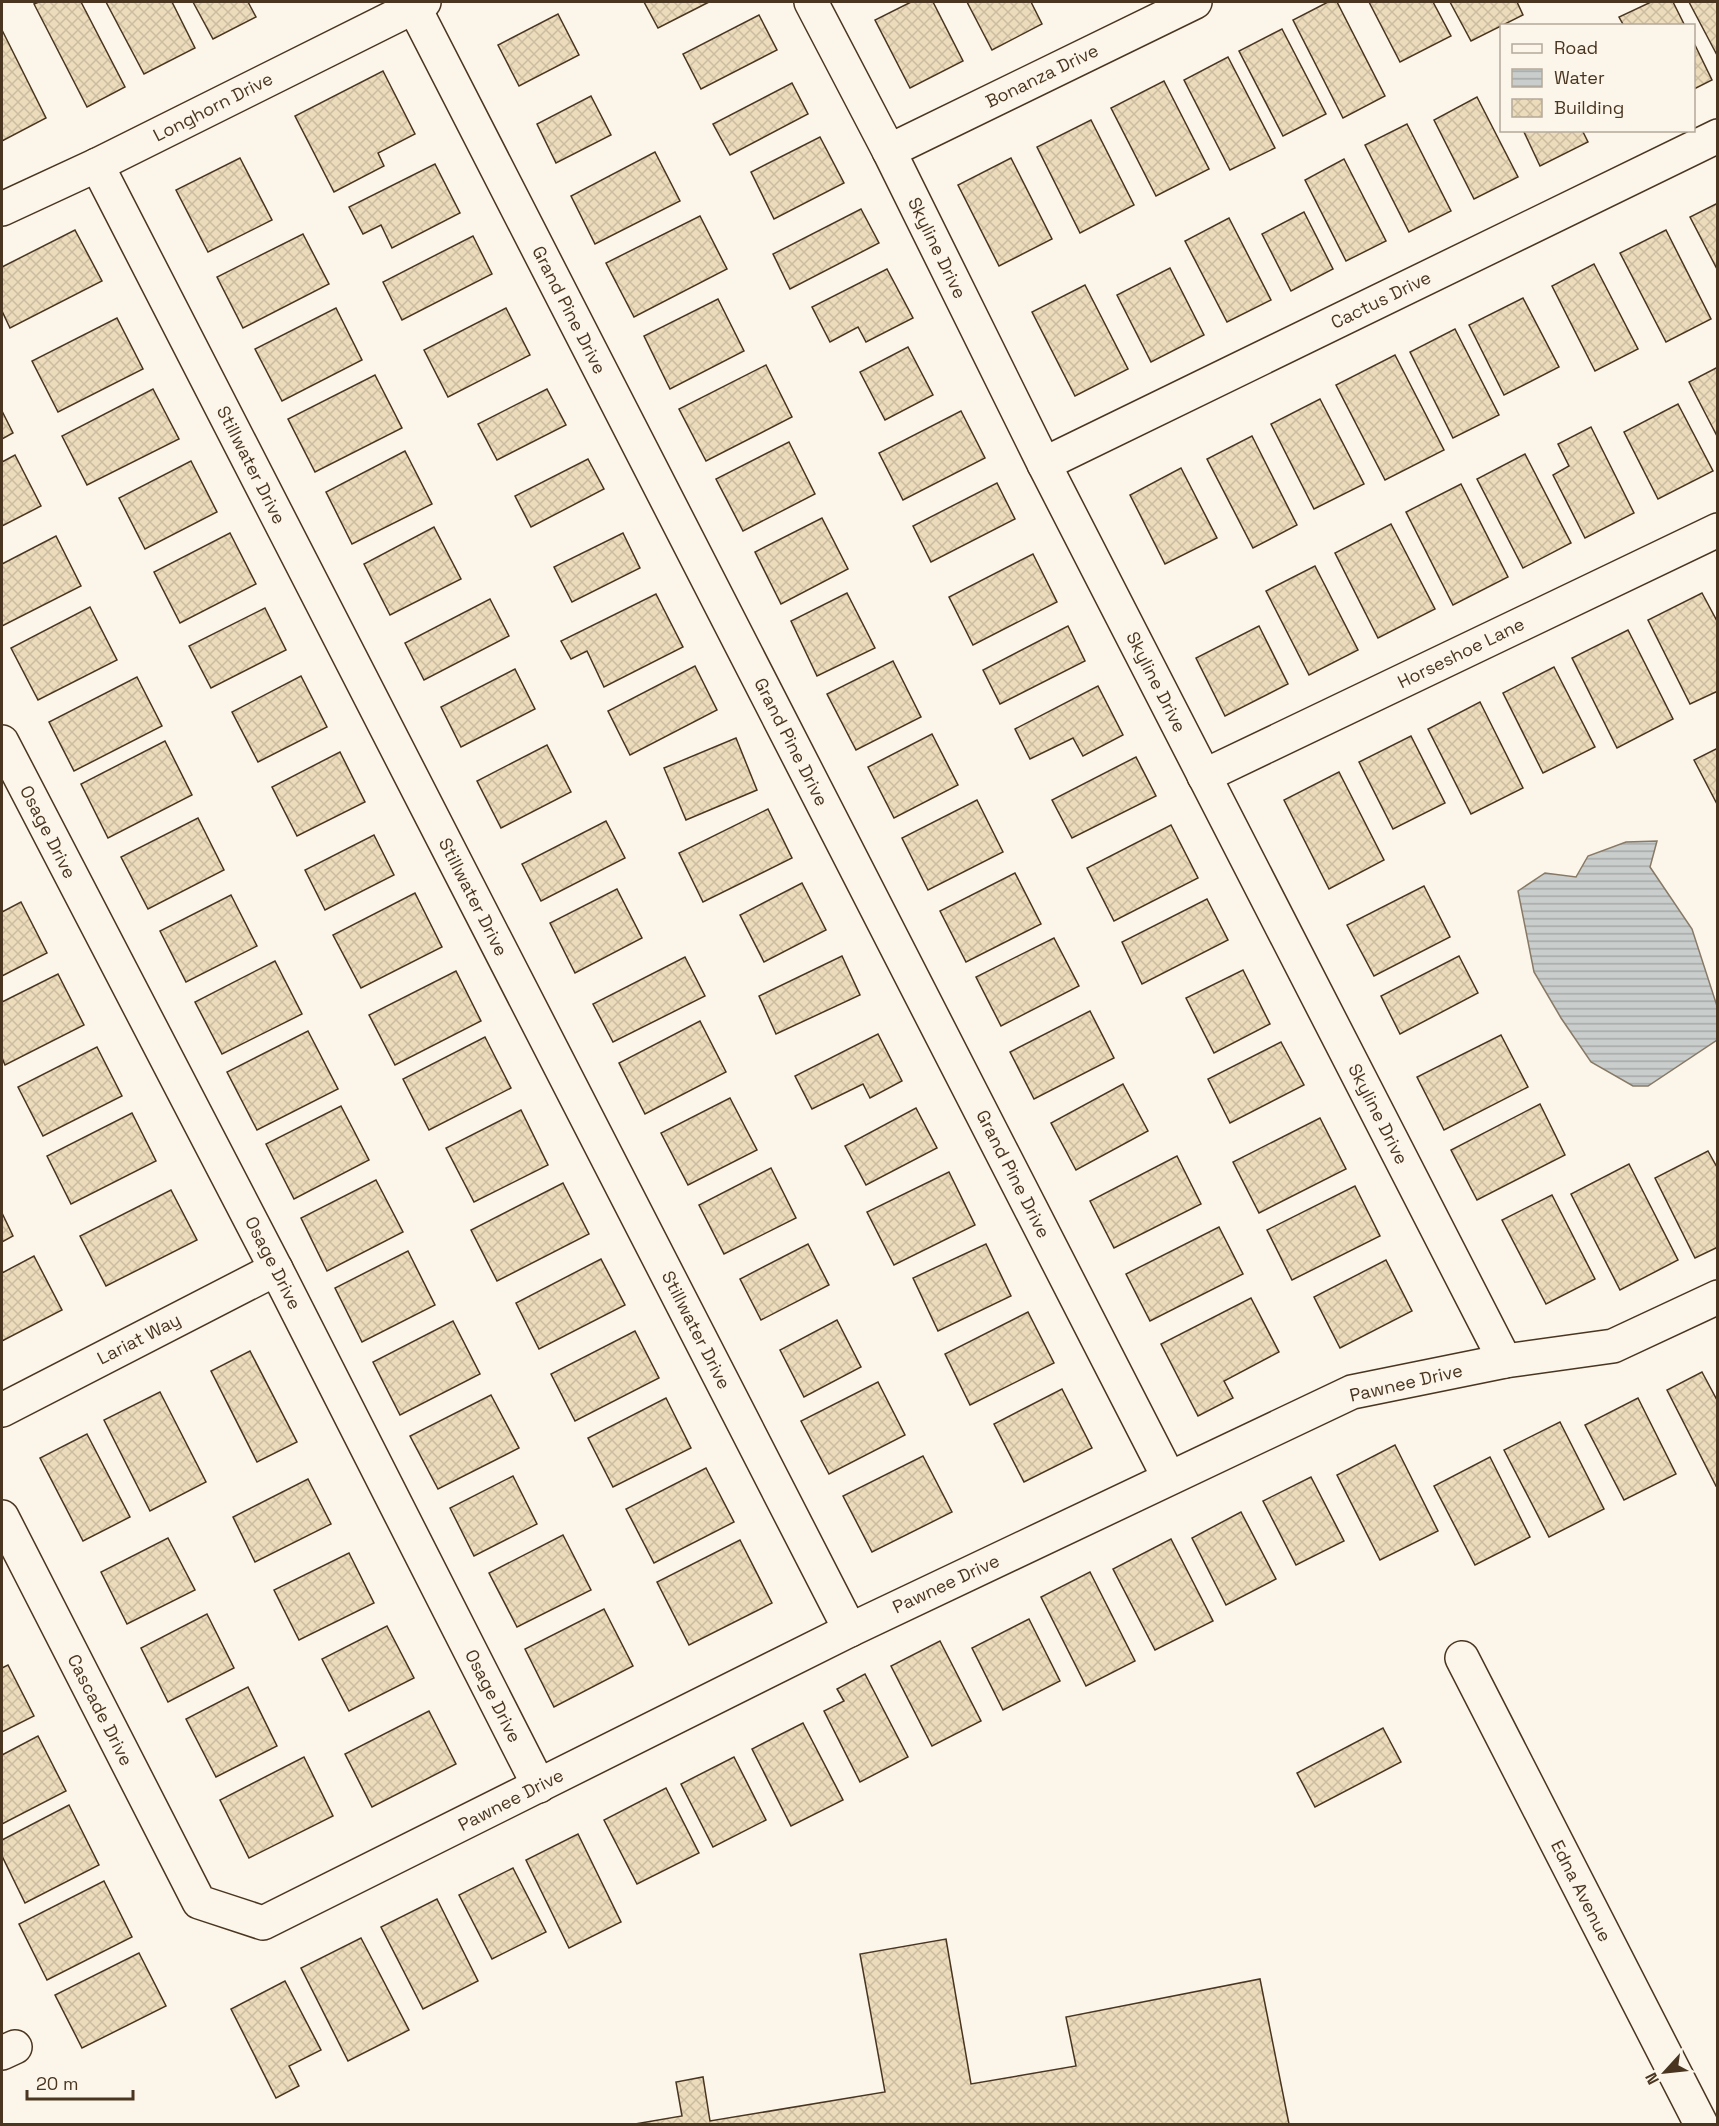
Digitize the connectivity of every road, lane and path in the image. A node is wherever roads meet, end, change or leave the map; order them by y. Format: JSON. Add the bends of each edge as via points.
{"nodes":[{"id":1,"x":811,"y":2,"type":"edge"},
{"id":2,"x":1195,"y":2,"type":"edge"},
{"id":3,"x":419,"y":4,"type":"edge"},
{"id":4,"x":1718,"y":136,"type":"edge"},
{"id":5,"x":889,"y":151,"type":"junction"},
{"id":6,"x":97,"y":165,"type":"junction"},
{"id":7,"x":2,"y":209,"type":"edge"},
{"id":8,"x":1044,"y":464,"type":"junction"},
{"id":9,"x":1718,"y":530,"type":"edge"},
{"id":10,"x":2,"y":742,"type":"edge"},
{"id":11,"x":1204,"y":776,"type":"junction"},
{"id":12,"x":276,"y":1269,"type":"junction"},
{"id":13,"x":1718,"y":1297,"type":"edge"},
{"id":14,"x":1505,"y":1361,"type":"junction"},
{"id":15,"x":2,"y":1410,"type":"edge"},
{"id":16,"x":1169,"y":1478,"type":"junction"},
{"id":17,"x":2,"y":1517,"type":"edge"},
{"id":18,"x":850,"y":1630,"type":"junction"},
{"id":19,"x":1462,"y":1658,"type":"dead end"},
{"id":20,"x":539,"y":1786,"type":"junction"},
{"id":21,"x":199,"y":1902,"type":"joint"},
{"id":22,"x":1701,"y":2124,"type":"edge"}],
"edges":[{"from":1,"to":5,"type":"street","name":"Skyline Drive"},
{"from":2,"to":5,"type":"street","name":"Bonanza Drive"},
{"from":3,"to":6,"type":"street","name":"Longhorn Drive"},
{"from":3,"to":16,"type":"street","name":"Grand Pine Drive"},
{"from":4,"to":8,"type":"street","name":"Cactus Drive"},
{"from":5,"to":8,"type":"street","name":"Skyline Drive"},
{"from":6,"to":7,"type":"street","name":"Longhorn Drive"},
{"from":6,"to":18,"type":"street","name":"Stillwater Drive"},
{"from":8,"to":11,"type":"street","name":"Skyline Drive"},
{"from":9,"to":11,"type":"street","name":"Horseshoe Lane"},
{"from":10,"to":12,"type":"street","name":"Osage Drive"},
{"from":11,"to":14,"type":"street","name":"Skyline Drive"},
{"from":12,"to":15,"type":"street","name":"Lariat Way"},
{"from":12,"to":20,"type":"street","name":"Osage Drive"},
{"from":13,"to":14,"type":"street","name":"Pawnee Drive","via":[[1613,1346]]},
{"from":14,"to":16,"type":"street","name":"Pawnee Drive","via":[[1352,1392]]},
{"from":16,"to":18,"type":"street","name":"Pawnee Drive"},
{"from":17,"to":21,"type":"street","name":"Cascade Drive"},
{"from":18,"to":20,"type":"street","name":"Pawnee Drive"},
{"from":19,"to":22,"type":"street","name":"Edna Avenue"},
{"from":20,"to":21,"type":"street","name":"Pawnee Drive","via":[[263,1923]]}]}
